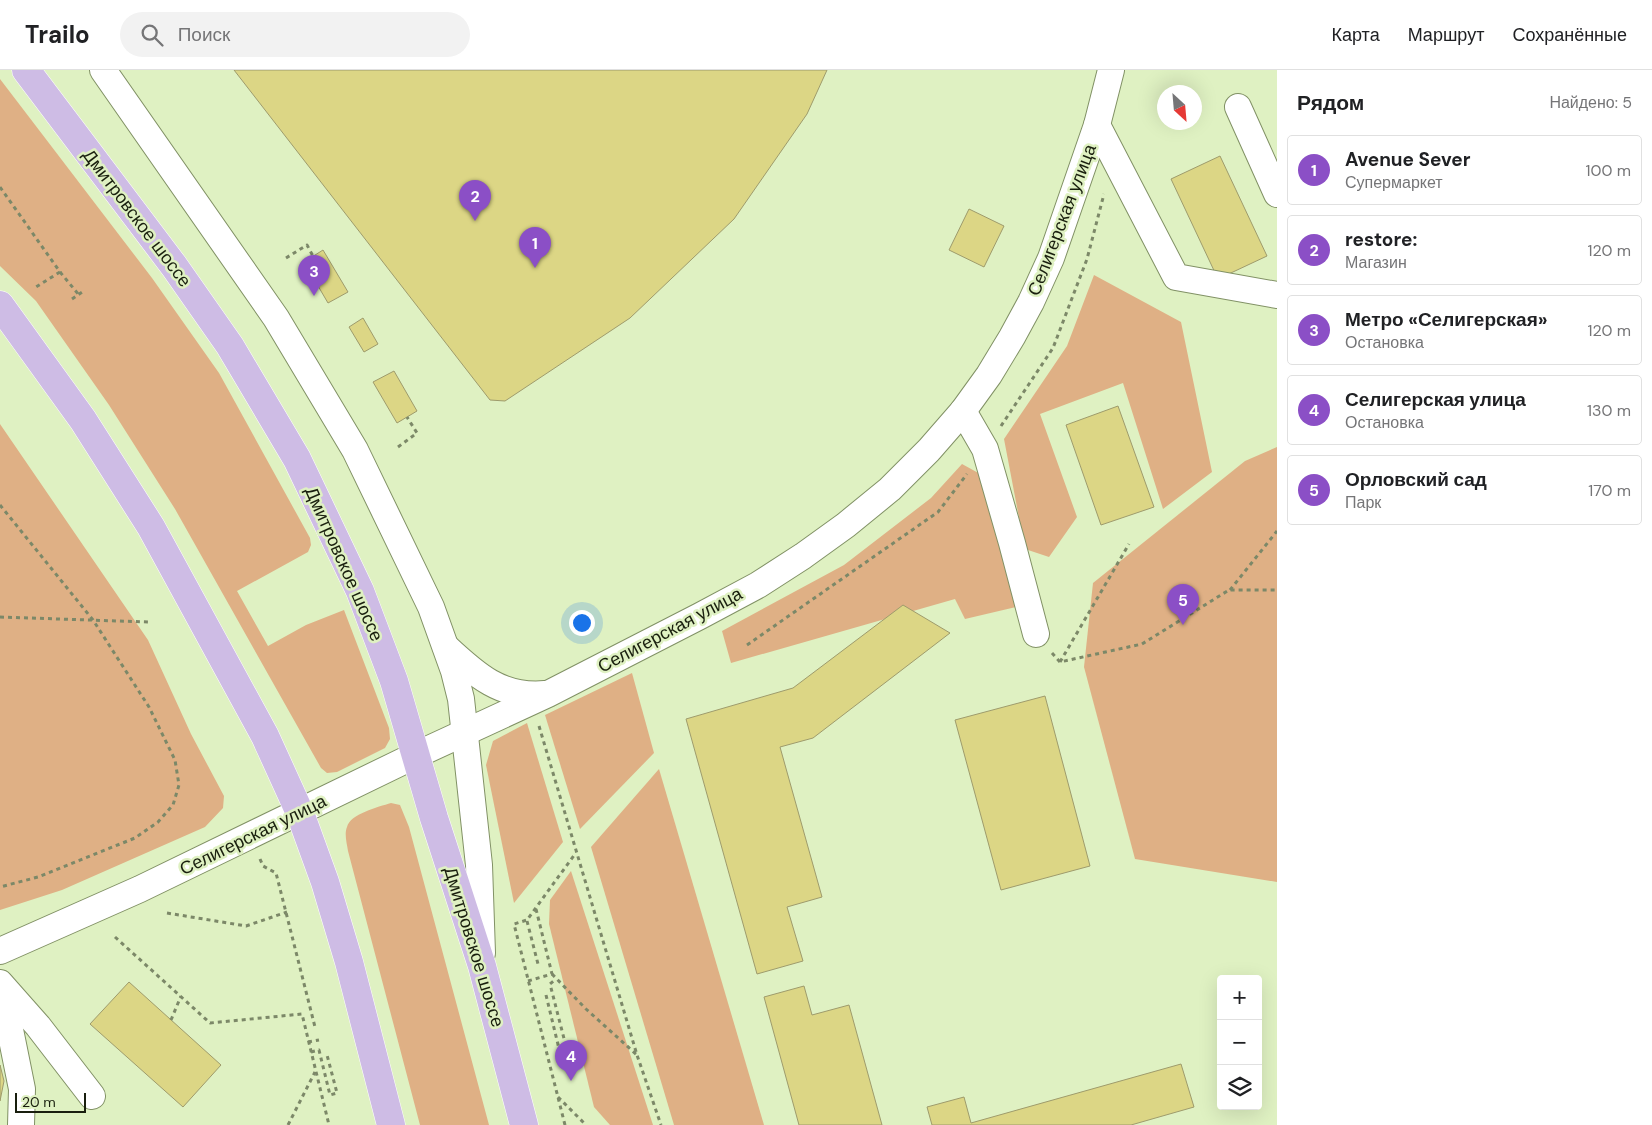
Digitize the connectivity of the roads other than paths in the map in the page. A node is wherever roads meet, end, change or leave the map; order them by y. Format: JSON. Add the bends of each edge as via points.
{"nodes":[{"id":1,"x":26,"y":70,"type":"edge"},
{"id":2,"x":103,"y":70,"type":"edge"},
{"id":3,"x":1111,"y":70,"type":"edge"},
{"id":4,"x":1238,"y":107,"type":"dead end"},
{"id":5,"x":1097,"y":125,"type":"junction"},
{"id":6,"x":1277,"y":194,"type":"edge"},
{"id":7,"x":1277,"y":295,"type":"edge"},
{"id":8,"x":0,"y":305,"type":"edge"},
{"id":9,"x":963,"y":412,"type":"junction"},
{"id":10,"x":1036,"y":634,"type":"road end"},
{"id":11,"x":446,"y":646,"type":"junction"},
{"id":12,"x":548,"y":694,"type":"junction"},
{"id":13,"x":465,"y":733,"type":"junction"},
{"id":14,"x":416,"y":755,"type":"junction"},
{"id":15,"x":300,"y":813,"type":"junction"},
{"id":16,"x":0,"y":951,"type":"edge"},
{"id":17,"x":482,"y":966,"type":"junction"},
{"id":18,"x":1,"y":984,"type":"edge"},
{"id":19,"x":92,"y":1096,"type":"dead end"},
{"id":20,"x":21,"y":1125,"type":"edge"},
{"id":21,"x":391,"y":1125,"type":"edge"},
{"id":22,"x":524,"y":1125,"type":"edge"}],
"edges":[{"from":1,"to":14,"type":"main road","name":"Дмитровское шоссе","via":[[174,266],[230,346],[297,459],[360,591],[394,681]]},
{"from":2,"to":11,"type":"street","via":[[276,318],[350,441],[413,568]]},
{"from":3,"to":5,"type":"street","name":"Селигерская улица"},
{"from":4,"to":6,"type":"street"},
{"from":5,"to":7,"type":"street","via":[[1176,278]]},
{"from":5,"to":9,"type":"street","name":"Селигерская улица","via":[[1051,258],[1031,302],[989,376]]},
{"from":8,"to":15,"type":"main road","via":[[83,420],[151,527],[265,736]]},
{"from":9,"to":10,"type":"street","via":[[985,449]]},
{"from":9,"to":12,"type":"street","name":"Селигерская улица","via":[[890,489],[803,556],[708,612]]},
{"from":11,"to":12,"type":"street","via":[[496,686],[528,696]]},
{"from":11,"to":13,"type":"street","via":[[461,699]]},
{"from":12,"to":13,"type":"street","name":"Селигерская улица"},
{"from":13,"to":14,"type":"street","name":"Селигерская улица"},
{"from":13,"to":17,"type":"street","via":[[479,865]]},
{"from":14,"to":15,"type":"street","name":"Селигерская улица"},
{"from":14,"to":17,"type":"main road","name":"Дмитровское шоссе"},
{"from":15,"to":16,"type":"street","name":"Селигерская улица"},
{"from":15,"to":21,"type":"main road","via":[[349,962]]},
{"from":17,"to":22,"type":"main road","name":"Дмитровское шоссе"},
{"from":18,"to":19,"type":"street"},
{"from":18,"to":20,"type":"street","via":[[22,1089]]}]}
